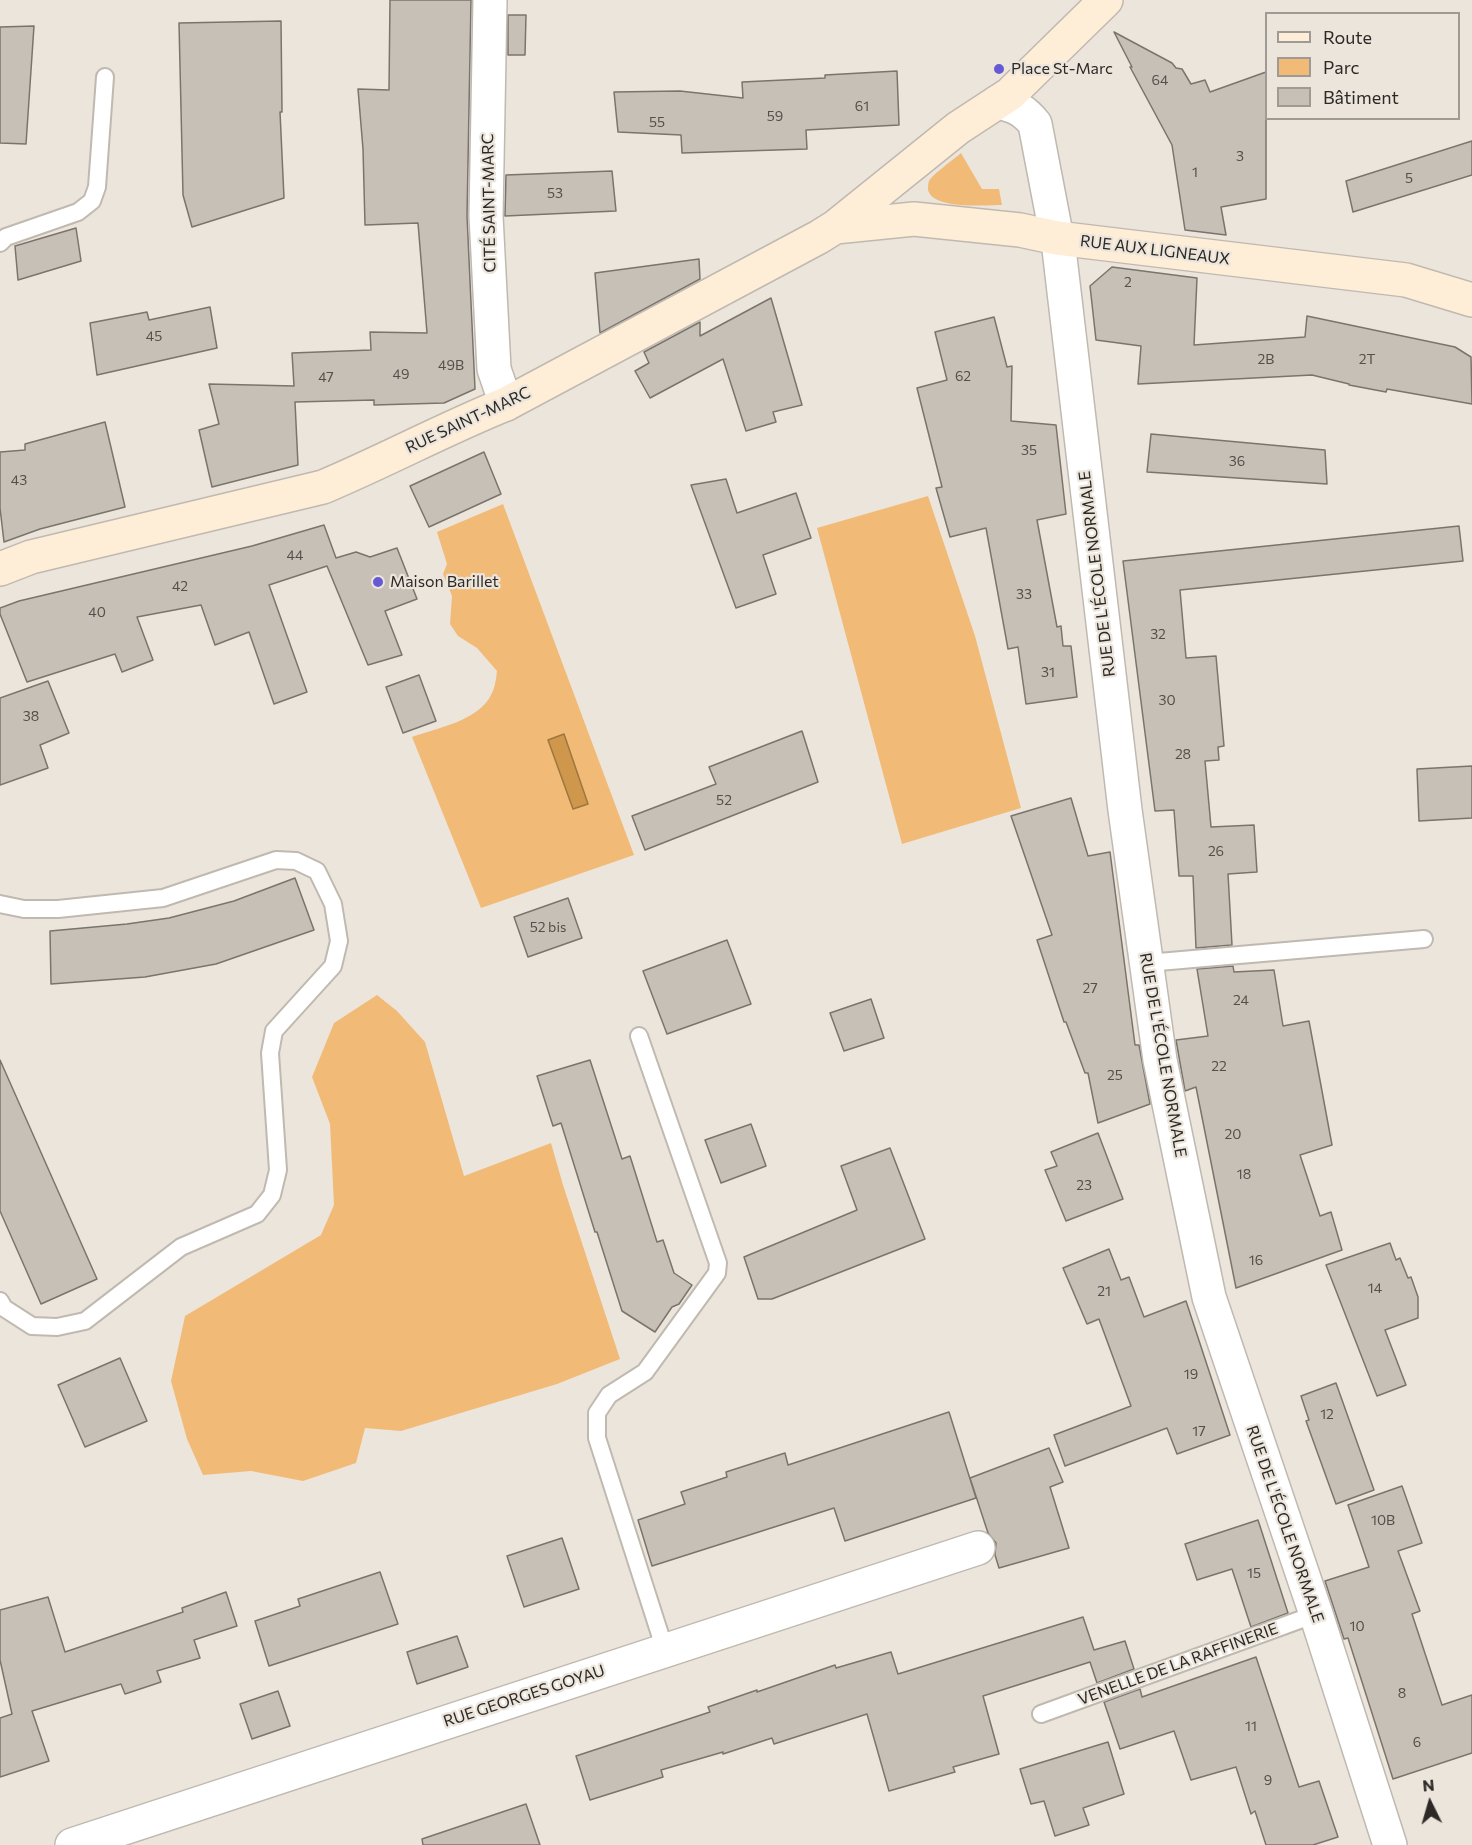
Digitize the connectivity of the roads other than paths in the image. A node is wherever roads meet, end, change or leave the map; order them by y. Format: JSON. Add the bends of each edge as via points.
{"nodes":[{"id":1,"x":490,"y":0,"type":"edge"},
{"id":2,"x":1107,"y":0,"type":"edge"},
{"id":3,"x":105,"y":77,"type":"dead end"},
{"id":4,"x":998,"y":102,"type":"junction"},
{"id":5,"x":896,"y":178,"type":"junction"},
{"id":6,"x":914,"y":219,"type":"junction"},
{"id":7,"x":835,"y":227,"type":"junction"},
{"id":8,"x":1057,"y":238,"type":"junction"},
{"id":9,"x":0,"y":243,"type":"edge"},
{"id":10,"x":1472,"y":300,"type":"edge"},
{"id":11,"x":506,"y":404,"type":"junction"},
{"id":12,"x":0,"y":569,"type":"edge"},
{"id":13,"x":0,"y":904,"type":"edge"},
{"id":14,"x":1424,"y":939,"type":"dead end"},
{"id":15,"x":1147,"y":963,"type":"junction"},
{"id":16,"x":639,"y":1036,"type":"dead end"},
{"id":17,"x":0,"y":1301,"type":"edge"},
{"id":18,"x":978,"y":1548,"type":"dead end"},
{"id":19,"x":1316,"y":1614,"type":"junction"},
{"id":20,"x":665,"y":1650,"type":"junction"},
{"id":21,"x":1041,"y":1714,"type":"dead end"},
{"id":22,"x":72,"y":1845,"type":"edge"},
{"id":23,"x":1390,"y":1845,"type":"edge"}],
"edges":[{"from":1,"to":11,"type":"street","name":"CITÉ SAINT-MARC","via":[[486,216],[494,369]]},
{"from":2,"to":4,"type":"street","name":"RUE SAINT-MARC"},
{"from":3,"to":9,"type":"lane","via":[[97,187],[92,201],[78,212],[6,237]]},
{"from":4,"to":5,"type":"street","name":"RUE SAINT-MARC","via":[[958,128]]},
{"from":4,"to":8,"type":"street","name":"RUE DE L'ÉCOLE NORMALE","via":[[1017,106],[1035,124]]},
{"from":5,"to":6,"type":"street"},
{"from":5,"to":7,"type":"street","name":"RUE SAINT-MARC"},
{"from":6,"to":7,"type":"street","name":"RUE AUX LIGNEAUX"},
{"from":6,"to":8,"type":"street","name":"RUE AUX LIGNEAUX","via":[[1020,230]]},
{"from":7,"to":11,"type":"street","name":"RUE SAINT-MARC"},
{"from":8,"to":10,"type":"street","name":"RUE AUX LIGNEAUX","via":[[1406,279]]},
{"from":8,"to":15,"type":"street","name":"RUE DE L'ÉCOLE NORMALE"},
{"from":11,"to":12,"type":"street","name":"RUE SAINT-MARC","via":[[323,487],[31,557]]},
{"from":13,"to":17,"type":"lane","via":[[58,909],[163,898],[276,860],[296,861],[317,871],[333,904],[339,941],[333,966],[274,1031],[270,1053],[278,1170],[272,1195],[257,1214],[181,1247],[86,1321],[57,1327],[32,1326],[4,1308]]},
{"from":14,"to":15,"type":"lane"},
{"from":15,"to":19,"type":"street","name":"RUE DE L'ÉCOLE NORMALE","via":[[1160,1060],[1209,1297]]},
{"from":16,"to":20,"type":"lane","via":[[718,1263],[717,1273],[645,1372],[609,1395],[597,1413],[597,1438]]},
{"from":18,"to":20,"type":"street","name":"RUE GEORGES GOYAU"},
{"from":19,"to":21,"type":"lane","name":"VENELLE DE LA RAFFINERIE"},
{"from":19,"to":23,"type":"street","name":"RUE DE L'ÉCOLE NORMALE"},
{"from":20,"to":22,"type":"street","name":"RUE GEORGES GOYAU"}]}
